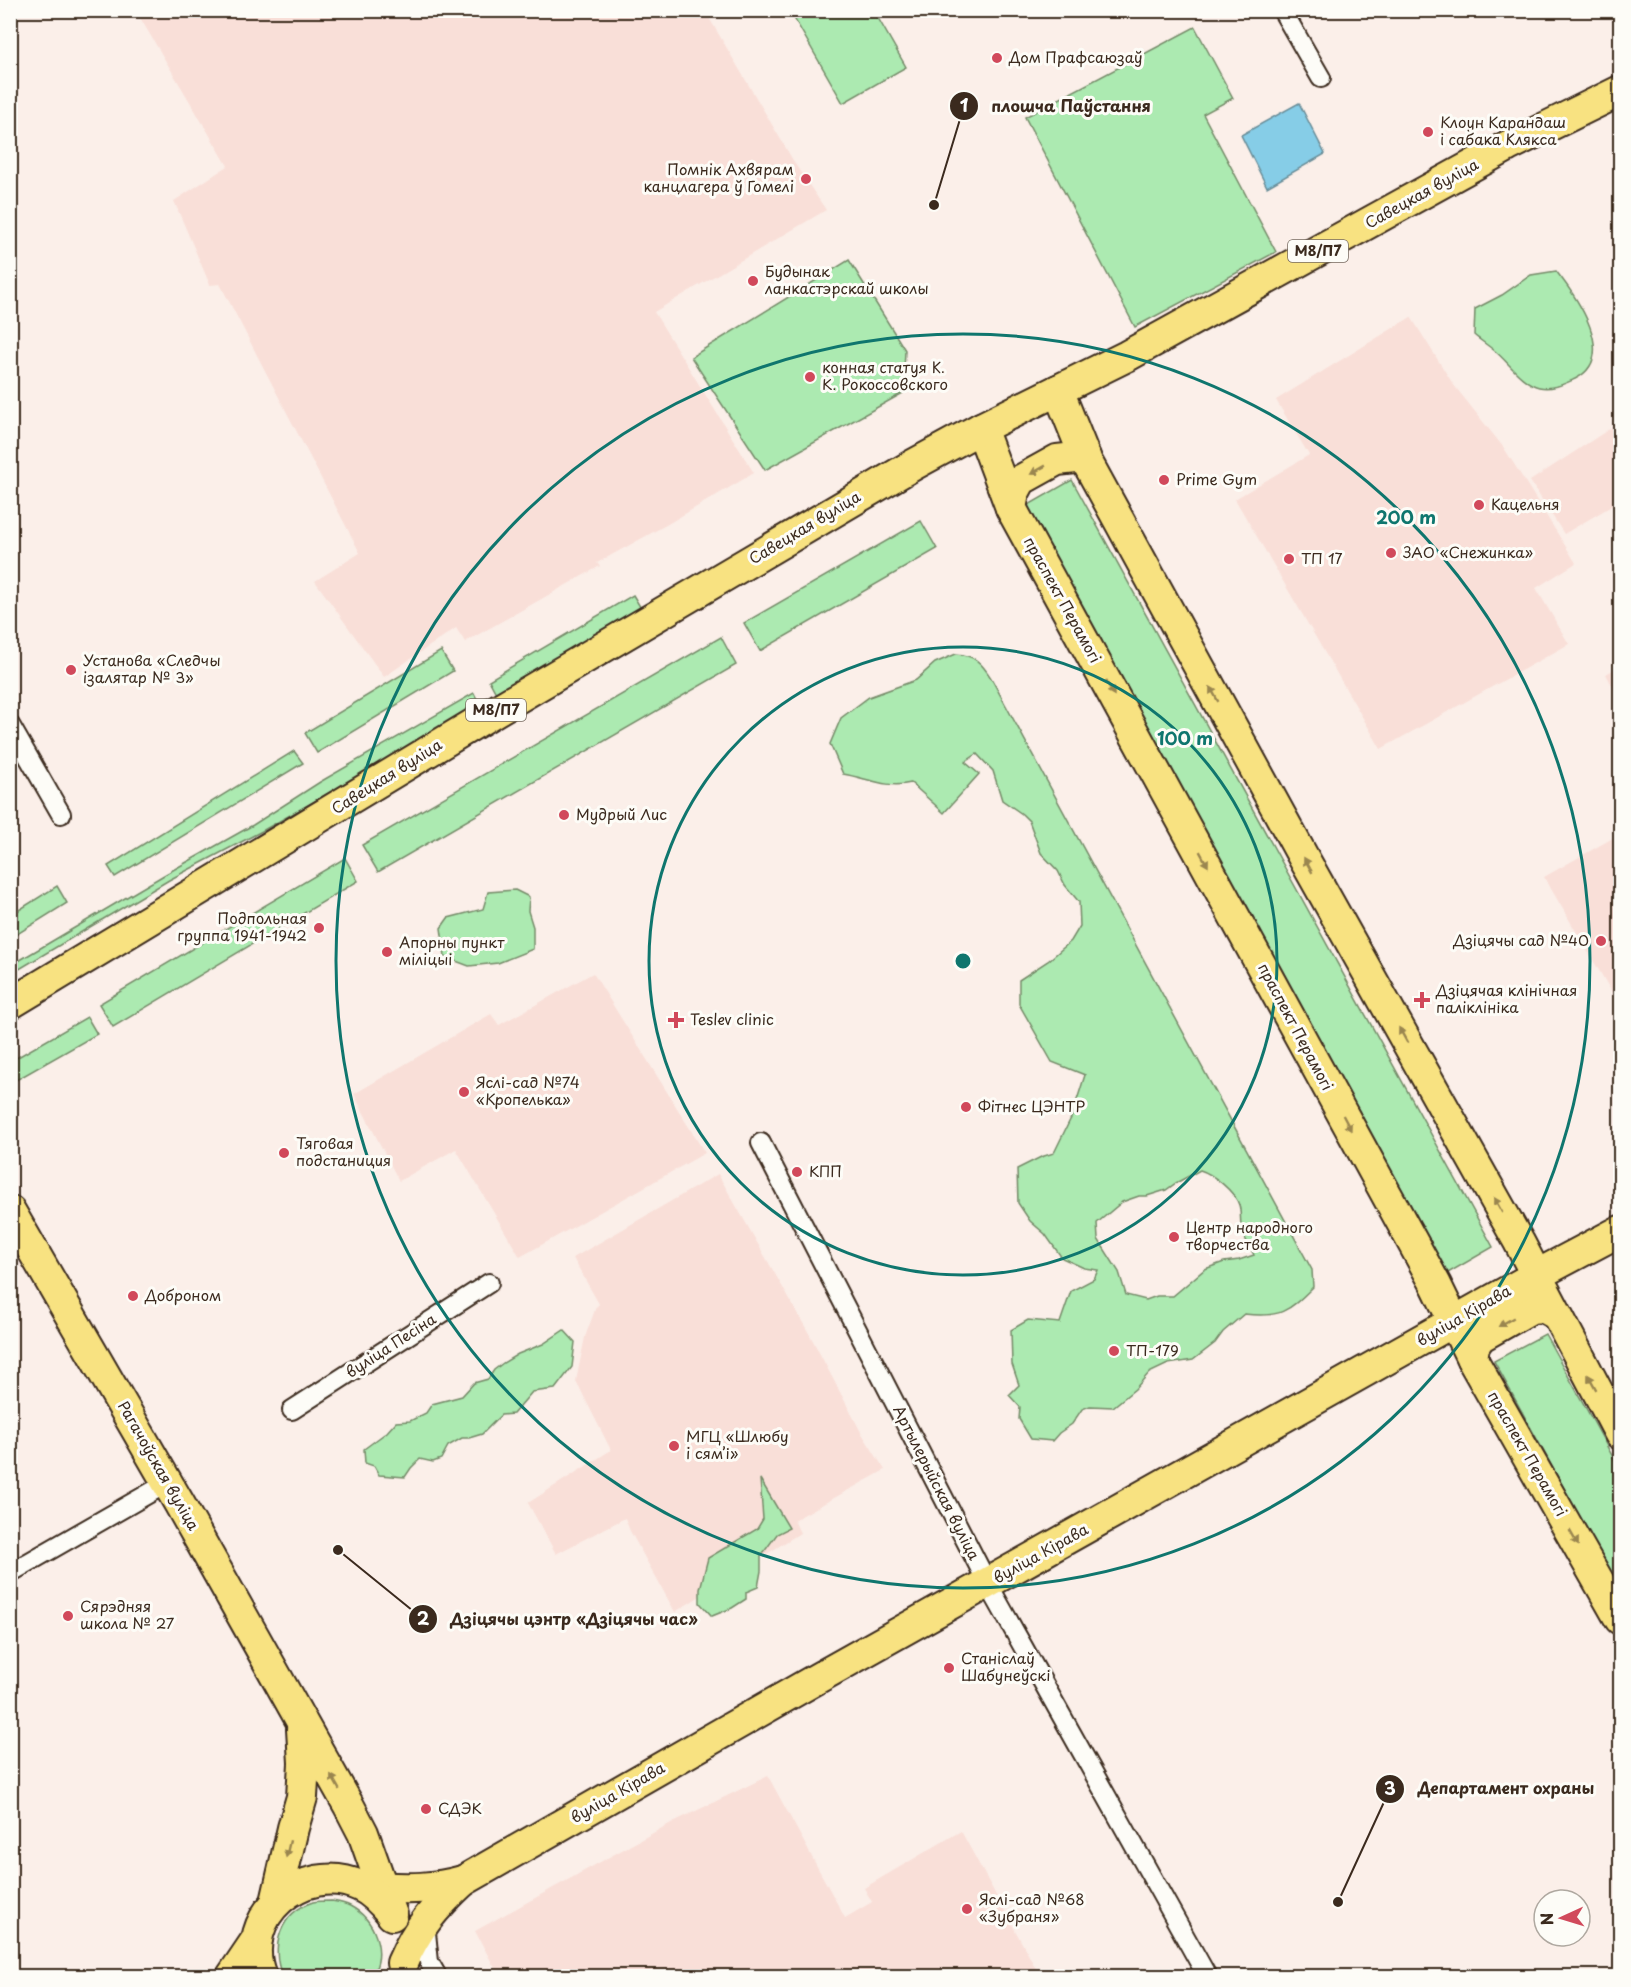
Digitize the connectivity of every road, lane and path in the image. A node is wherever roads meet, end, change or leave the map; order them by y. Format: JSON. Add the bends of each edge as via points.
{"nodes":[{"id":1,"x":1282,"y":10,"type":"edge"},
{"id":2,"x":1321,"y":78,"type":"dead end"},
{"id":3,"x":1620,"y":91,"type":"edge"},
{"id":4,"x":1058,"y":390,"type":"junction"},
{"id":5,"x":981,"y":428,"type":"junction"},
{"id":6,"x":1084,"y":457,"type":"junction"},
{"id":7,"x":1011,"y":508,"type":"junction"},
{"id":8,"x":10,"y":724,"type":"edge"},
{"id":9,"x":61,"y":814,"type":"dead end"},
{"id":10,"x":10,"y":1004,"type":"edge"},
{"id":11,"x":761,"y":1143,"type":"dead end"},
{"id":12,"x":10,"y":1211,"type":"edge"},
{"id":13,"x":1620,"y":1231,"type":"edge"},
{"id":14,"x":1519,"y":1242,"type":"junction"},
{"id":15,"x":1535,"y":1276,"type":"junction"},
{"id":16,"x":489,"y":1283,"type":"dead end"},
{"id":17,"x":1436,"y":1285,"type":"junction"},
{"id":18,"x":1554,"y":1312,"type":"junction"},
{"id":19,"x":1453,"y":1322,"type":"junction"},
{"id":20,"x":1472,"y":1359,"type":"junction"},
{"id":21,"x":292,"y":1410,"type":"dead end"},
{"id":22,"x":1620,"y":1434,"type":"edge"},
{"id":23,"x":168,"y":1483,"type":"junction"},
{"id":24,"x":10,"y":1573,"type":"edge"},
{"id":25,"x":988,"y":1584,"type":"junction"},
{"id":26,"x":1620,"y":1620,"type":"edge"},
{"id":27,"x":301,"y":1723,"type":"junction"},
{"id":28,"x":363,"y":1833,"type":"junction"},
{"id":29,"x":451,"y":1884,"type":"junction"},
{"id":30,"x":379,"y":1896,"type":"junction"},
{"id":31,"x":276,"y":1902,"type":"junction"},
{"id":32,"x":257,"y":1939,"type":"junction"},
{"id":33,"x":416,"y":1970,"type":"edge"},
{"id":34,"x":232,"y":1977,"type":"edge"},
{"id":35,"x":261,"y":1977,"type":"edge"},
{"id":36,"x":1207,"y":1977,"type":"edge"}],
"edges":[{"from":1,"to":2,"type":"street"},
{"from":3,"to":4,"type":"main road","name":"Савецкая вуліца","number":"М8/П7","via":[[1508,146],[1127,356]]},
{"from":4,"to":5,"type":"main road","name":"Савецкая вуліца","number":"М8/П7"},
{"from":4,"to":6,"type":"main road"},
{"from":5,"to":7,"type":"main road","name":"праспект Перамогі"},
{"from":5,"to":10,"type":"main road","name":"Савецкая вуліца","number":"М8/П7","via":[[496,710]]},
{"from":6,"to":7,"type":"main road","one_way":true,"via":[[1057,460],[1021,480]]},
{"from":14,"to":6,"type":"main road","one_way":true},
{"from":7,"to":17,"type":"main road","name":"праспект Перамогі","one_way":true},
{"from":8,"to":9,"type":"street"},
{"from":11,"to":25,"type":"street","name":"Артылерыйская вуліца"},
{"from":12,"to":23,"type":"main road","name":"Рагачоўская вуліца"},
{"from":13,"to":15,"type":"main road","name":"вуліца Кірава"},
{"from":14,"to":15,"type":"main road"},
{"from":14,"to":17,"type":"main road","via":[[1515,1258],[1506,1268],[1470,1290],[1456,1293]]},
{"from":15,"to":18,"type":"main road"},
{"from":15,"to":19,"type":"main road","name":"вуліца Кірава"},
{"from":16,"to":21,"type":"street","name":"вуліца Песіна"},
{"from":17,"to":19,"type":"main road","name":"праспект Перамогі"},
{"from":18,"to":20,"type":"main road","one_way":true,"via":[[1543,1307],[1531,1308],[1480,1337]]},
{"from":22,"to":18,"type":"main road","one_way":true},
{"from":19,"to":20,"type":"main road","name":"праспект Перамогі"},
{"from":19,"to":25,"type":"main road","name":"вуліца Кірава"},
{"from":20,"to":26,"type":"main road","name":"праспект Перамогі","one_way":true},
{"from":23,"to":24,"type":"street"},
{"from":23,"to":27,"type":"main road","name":"Рагачоўская вуліца"},
{"from":25,"to":29,"type":"main road","name":"вуліца Кірава"},
{"from":25,"to":36,"type":"street","name":"Артылерыйская вуліца"},
{"from":28,"to":27,"type":"main road","name":"Рагачоўская вуліца","one_way":true},
{"from":27,"to":31,"type":"main road","name":"Рагачоўская вуліца","one_way":true,"via":[[302,1797]]},
{"from":28,"to":29,"type":"main road","via":[[412,1875]]},
{"from":28,"to":30,"type":"main road","name":"Рагачоўская вуліца"},
{"from":29,"to":30,"type":"main road","name":"вуліца Кірава"},
{"from":29,"to":33,"type":"main road","name":"вуліца Кірава","via":[[412,1941]]},
{"from":30,"to":31,"type":"main road","name":"вуліца Кірава","via":[[344,1880],[325,1879],[307,1882]]},
{"from":30,"to":33,"type":"main road","name":"Рагачоўская вуліца"},
{"from":31,"to":32,"type":"main road"},
{"from":32,"to":34,"type":"main road"},
{"from":32,"to":35,"type":"main road"}]}
